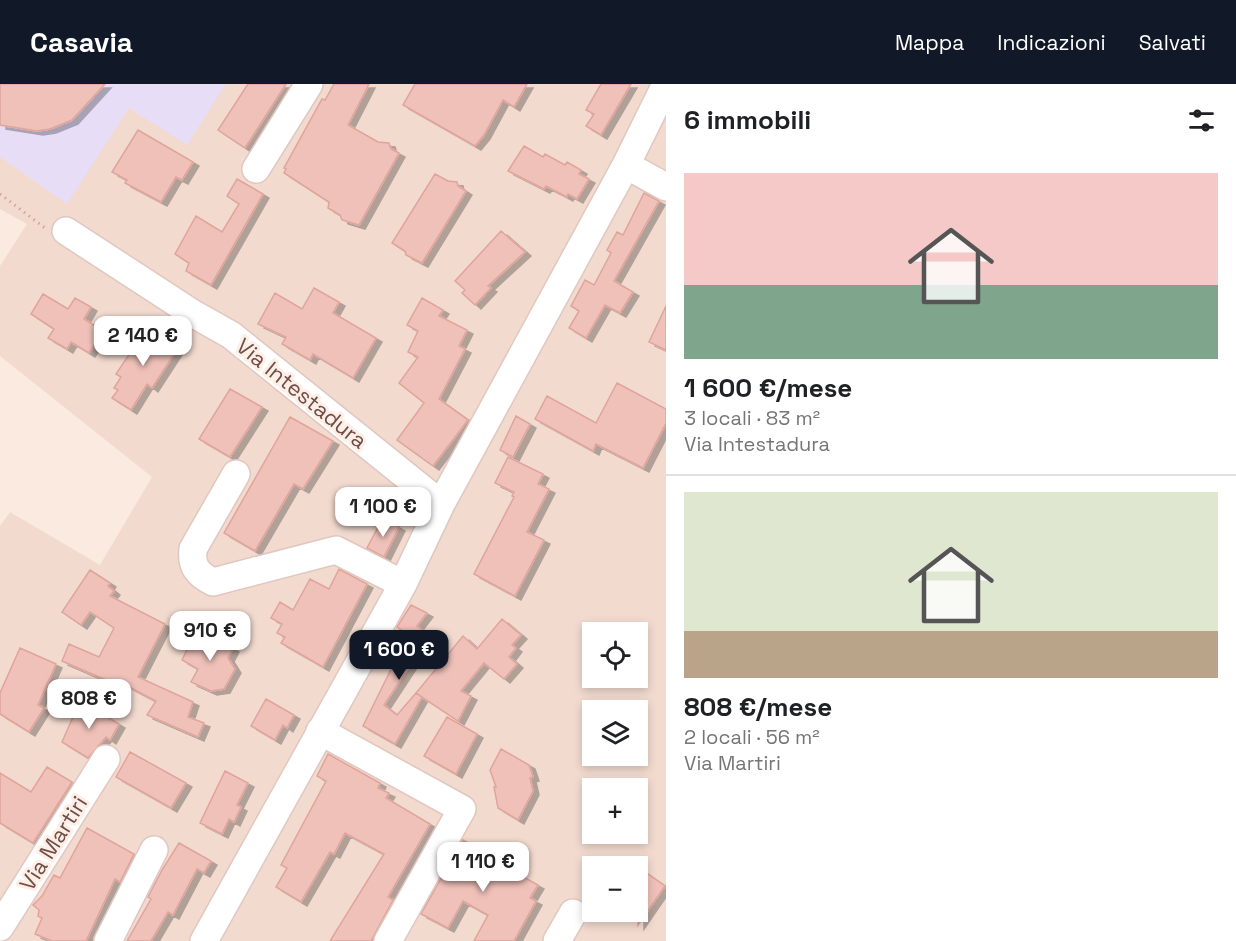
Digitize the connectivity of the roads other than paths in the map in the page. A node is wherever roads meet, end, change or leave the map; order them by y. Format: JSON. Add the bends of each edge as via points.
{"nodes":[{"id":1,"x":309,"y":84,"type":"edge"},
{"id":2,"x":666,"y":84,"type":"edge"},
{"id":3,"x":626,"y":165,"type":"junction"},
{"id":4,"x":256,"y":170,"type":"dead end"},
{"id":5,"x":666,"y":187,"type":"edge"},
{"id":6,"x":66,"y":231,"type":"road end"},
{"id":7,"x":236,"y":474,"type":"dead end"},
{"id":8,"x":441,"y":504,"type":"junction"},
{"id":9,"x":403,"y":584,"type":"junction"},
{"id":10,"x":320,"y":731,"type":"junction"},
{"id":11,"x":106,"y":759,"type":"dead end"},
{"id":12,"x":154,"y":850,"type":"dead end"},
{"id":13,"x":573,"y":913,"type":"dead end"},
{"id":14,"x":0,"y":927,"type":"edge"},
{"id":15,"x":108,"y":941,"type":"edge"},
{"id":16,"x":204,"y":941,"type":"edge"},
{"id":17,"x":388,"y":941,"type":"edge"},
{"id":18,"x":557,"y":941,"type":"edge"}],
"edges":[{"from":1,"to":4,"type":"street"},
{"from":2,"to":3,"type":"street"},
{"from":3,"to":5,"type":"street"},
{"from":3,"to":8,"type":"street"},
{"from":6,"to":8,"type":"street","name":"Via Intestadura","via":[[231,335]]},
{"from":7,"to":9,"type":"street","via":[[194,549],[192,562],[200,576],[213,582],[336,550]]},
{"from":8,"to":9,"type":"street"},
{"from":9,"to":10,"type":"street"},
{"from":10,"to":16,"type":"street"},
{"from":10,"to":17,"type":"street","via":[[462,809]]},
{"from":11,"to":14,"type":"street","name":"Via Martiri"},
{"from":12,"to":15,"type":"street"},
{"from":13,"to":18,"type":"street"}]}
